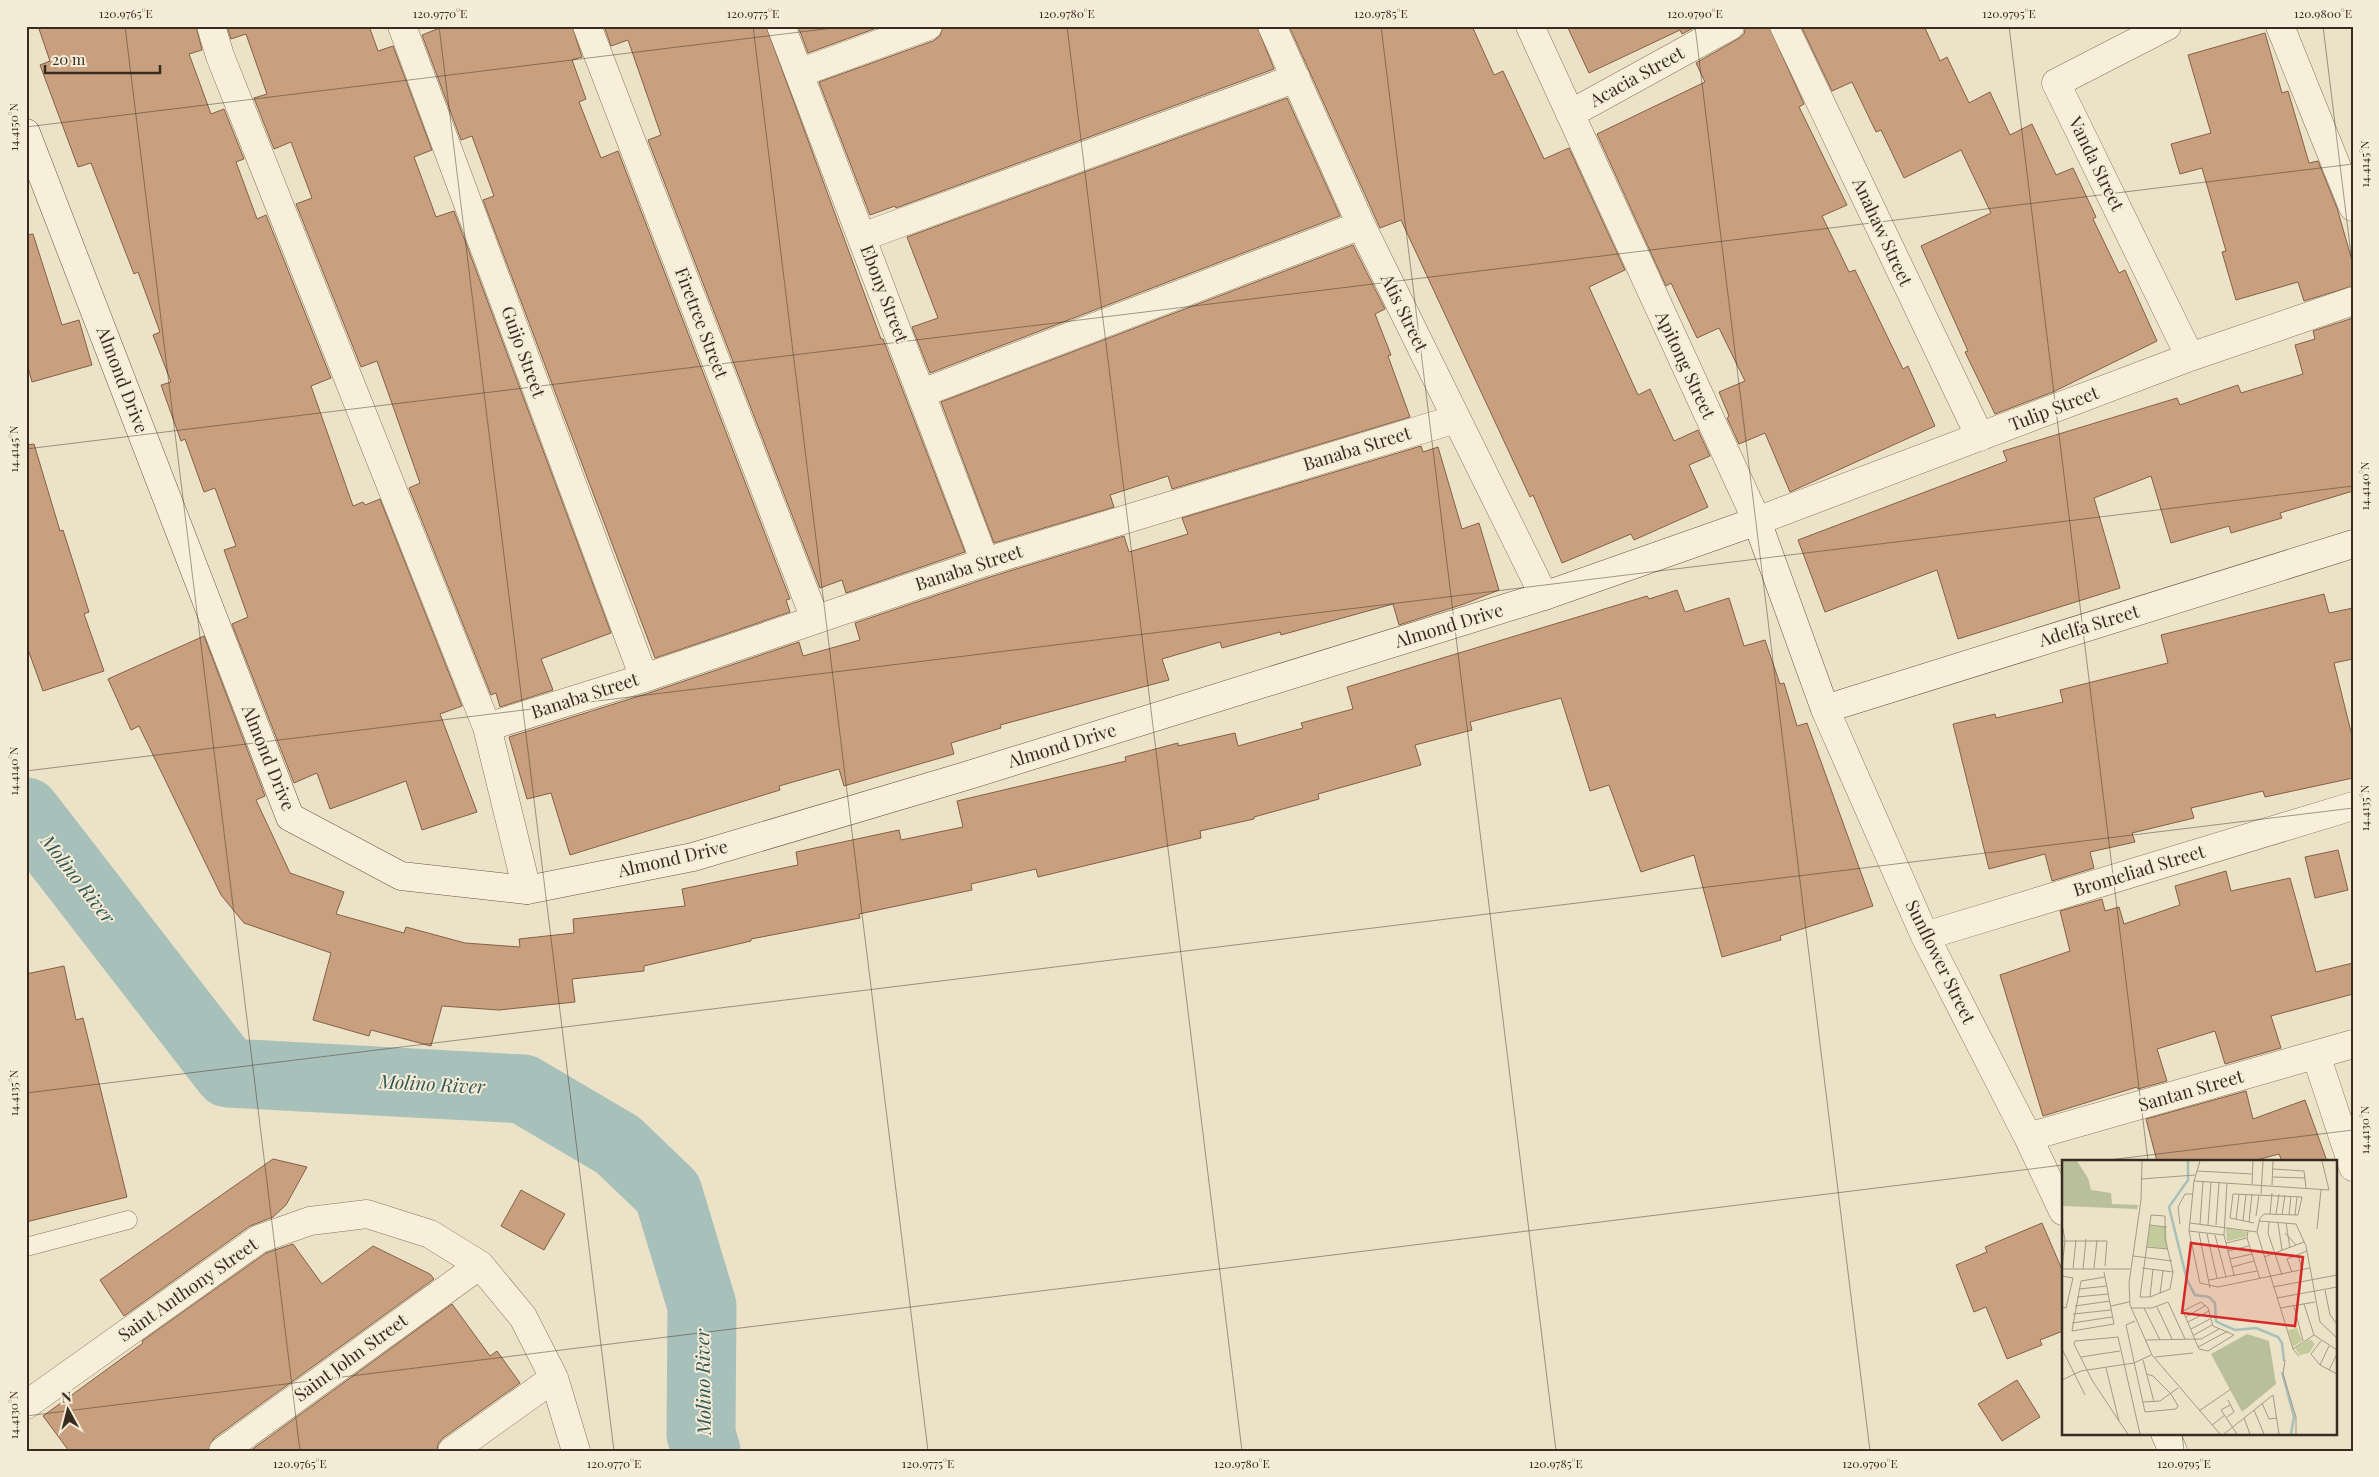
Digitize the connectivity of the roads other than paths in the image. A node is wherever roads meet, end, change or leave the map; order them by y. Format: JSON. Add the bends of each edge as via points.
{"nodes":[{"id":1,"x":211,"y":26,"type":"edge"},
{"id":2,"x":402,"y":26,"type":"edge"},
{"id":3,"x":587,"y":26,"type":"edge"},
{"id":4,"x":781,"y":26,"type":"edge"},
{"id":5,"x":928,"y":26,"type":"edge"},
{"id":6,"x":1272,"y":26,"type":"edge"},
{"id":7,"x":1530,"y":26,"type":"edge"},
{"id":8,"x":1730,"y":26,"type":"edge"},
{"id":9,"x":1784,"y":26,"type":"edge"},
{"id":10,"x":2166,"y":26,"type":"edge"},
{"id":11,"x":2280,"y":26,"type":"edge"},
{"id":12,"x":799,"y":73,"type":"junction"},
{"id":13,"x":1296,"y":78,"type":"junction"},
{"id":14,"x":1570,"y":114,"type":"junction"},
{"id":15,"x":26,"y":133,"type":"edge"},
{"id":16,"x":2353,"y":207,"type":"edge"},
{"id":17,"x":1362,"y":225,"type":"junction"},
{"id":18,"x":862,"y":237,"type":"junction"},
{"id":19,"x":2353,"y":301,"type":"edge"},
{"id":20,"x":2190,"y":357,"type":"junction"},
{"id":21,"x":922,"y":394,"type":"junction"},
{"id":22,"x":1456,"y":419,"type":"junction"},
{"id":23,"x":1980,"y":437,"type":"junction"},
{"id":24,"x":1757,"y":521,"type":"junction"},
{"id":25,"x":2353,"y":544,"type":"edge"},
{"id":26,"x":985,"y":562,"type":"junction"},
{"id":27,"x":1544,"y":596,"type":"junction"},
{"id":28,"x":815,"y":619,"type":"junction"},
{"id":29,"x":644,"y":678,"type":"junction"},
{"id":30,"x":1825,"y":709,"type":"junction"},
{"id":31,"x":486,"y":727,"type":"junction"},
{"id":32,"x":2353,"y":806,"type":"edge"},
{"id":33,"x":527,"y":890,"type":"junction"},
{"id":34,"x":1925,"y":936,"type":"junction"},
{"id":35,"x":2353,"y":1044,"type":"edge"},
{"id":36,"x":2316,"y":1055,"type":"junction"},
{"id":37,"x":2028,"y":1137,"type":"junction"},
{"id":38,"x":2353,"y":1167,"type":"edge"},
{"id":39,"x":2062,"y":1209,"type":"edge"},
{"id":40,"x":128,"y":1220,"type":"dead end"},
{"id":41,"x":26,"y":1247,"type":"edge"},
{"id":42,"x":480,"y":1264,"type":"junction"},
{"id":43,"x":554,"y":1378,"type":"junction"},
{"id":44,"x":26,"y":1404,"type":"edge"},
{"id":45,"x":2165,"y":1434,"type":"edge"},
{"id":46,"x":223,"y":1451,"type":"edge"},
{"id":47,"x":452,"y":1451,"type":"edge"},
{"id":48,"x":576,"y":1451,"type":"edge"},
{"id":49,"x":2173,"y":1451,"type":"edge"}],
"edges":[{"from":1,"to":31,"type":"street","via":[[220,56]]},
{"from":2,"to":29,"type":"street","name":"Guijo Street"},
{"from":3,"to":28,"type":"street","name":"Firetree Street"},
{"from":4,"to":12,"type":"street","name":"Ebony Street"},
{"from":5,"to":12,"type":"street"},
{"from":6,"to":13,"type":"street","name":"Atis Street"},
{"from":7,"to":14,"type":"street","name":"Apitong Street"},
{"from":8,"to":14,"type":"street","name":"Acacia Street"},
{"from":9,"to":23,"type":"street","name":"Anahaw Street"},
{"from":10,"to":20,"type":"street","name":"Vanda Street","via":[[2056,83]]},
{"from":11,"to":16,"type":"street"},
{"from":12,"to":18,"type":"street","name":"Ebony Street"},
{"from":13,"to":17,"type":"street","name":"Atis Street"},
{"from":13,"to":18,"type":"street"},
{"from":14,"to":24,"type":"street","name":"Apitong Street"},
{"from":15,"to":33,"type":"street","name":"Almond Drive","via":[[290,817],[401,876]]},
{"from":17,"to":21,"type":"street"},
{"from":17,"to":22,"type":"street","name":"Atis Street"},
{"from":18,"to":21,"type":"street","name":"Ebony Street"},
{"from":19,"to":20,"type":"street","name":"Tulip Street"},
{"from":20,"to":23,"type":"street","name":"Tulip Street"},
{"from":21,"to":26,"type":"street","name":"Ebony Street"},
{"from":22,"to":26,"type":"street","name":"Banaba Street"},
{"from":22,"to":27,"type":"street","name":"Atis Street"},
{"from":23,"to":24,"type":"street","name":"Tulip Street"},
{"from":24,"to":27,"type":"street","name":"Almond Drive"},
{"from":24,"to":30,"type":"street","name":"Apitong Street"},
{"from":25,"to":30,"type":"street","name":"Adelfa Street"},
{"from":26,"to":28,"type":"street","name":"Banaba Street"},
{"from":27,"to":33,"type":"street","name":"Almond Drive","via":[[969,775],[702,854]]},
{"from":28,"to":29,"type":"street","name":"Banaba Street"},
{"from":29,"to":31,"type":"street","name":"Banaba Street"},
{"from":30,"to":34,"type":"street","name":"Sunflower Street"},
{"from":31,"to":33,"type":"street"},
{"from":32,"to":34,"type":"street","name":"Bromeliad Street"},
{"from":34,"to":37,"type":"street","name":"Sunflower Street"},
{"from":35,"to":36,"type":"street","name":"Santan Street"},
{"from":36,"to":37,"type":"street","name":"Santan Street"},
{"from":36,"to":38,"type":"street"},
{"from":37,"to":39,"type":"street","name":"Sunflower Street"},
{"from":40,"to":41,"type":"lane"},
{"from":42,"to":43,"type":"street","via":[[523,1317]]},
{"from":42,"to":44,"type":"street","name":"Saint Anthony Street","via":[[430,1234],[367,1214],[310,1221],[259,1239]]},
{"from":42,"to":46,"type":"street","name":"Saint John Street"},
{"from":43,"to":47,"type":"street"},
{"from":43,"to":48,"type":"street"},
{"from":45,"to":49,"type":"street"}]}
